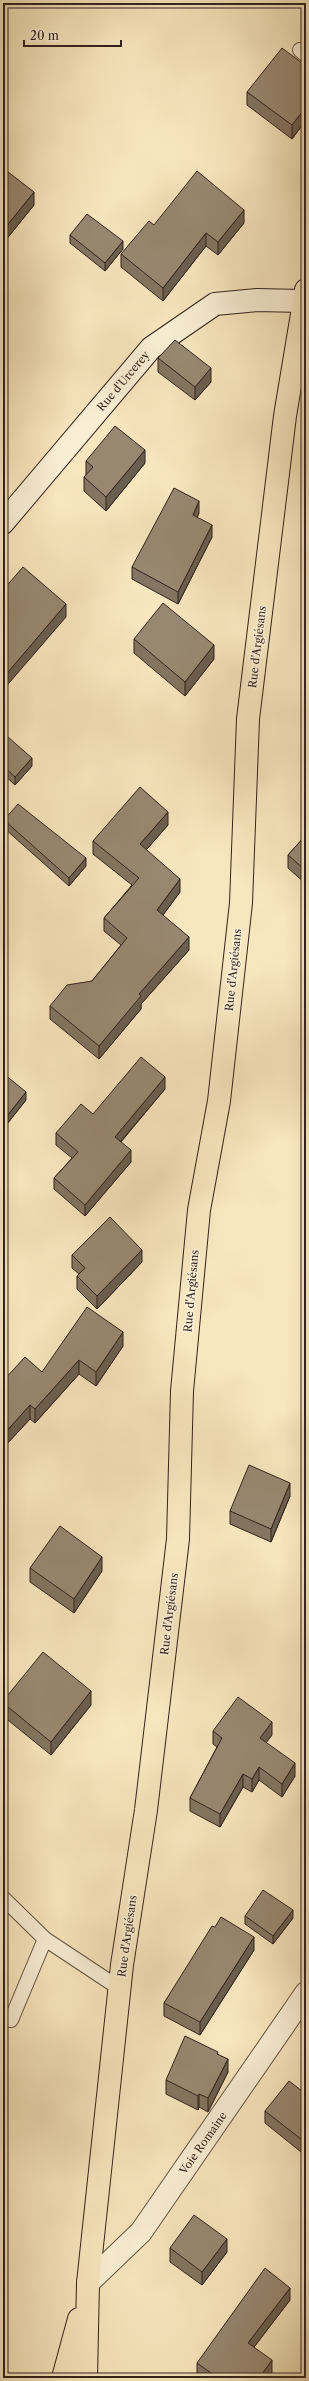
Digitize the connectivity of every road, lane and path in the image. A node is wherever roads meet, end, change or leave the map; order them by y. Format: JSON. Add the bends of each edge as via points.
{"nodes":[{"id":1,"x":304,"y":295,"type":"edge"},
{"id":2,"x":3,"y":523,"type":"edge"},
{"id":3,"x":3,"y":1898,"type":"edge"},
{"id":4,"x":45,"y":1940,"type":"junction"},
{"id":5,"x":119,"y":1988,"type":"junction"},
{"id":6,"x":306,"y":1993,"type":"edge"},
{"id":7,"x":11,"y":2020,"type":"dead end"},
{"id":8,"x":88,"y":2283,"type":"junction"},
{"id":9,"x":63,"y":2378,"type":"edge"},
{"id":10,"x":86,"y":2378,"type":"edge"}],
"edges":[{"from":1,"to":2,"type":"street","name":"Rue d'Urcerey","via":[[215,304],[151,348]]},
{"from":1,"to":5,"type":"main road","name":"Rue d'Argiésans","via":[[284,416],[248,719],[241,903],[219,1101],[199,1210],[182,1391],[178,1539],[146,1810]]},
{"from":3,"to":4,"type":"lane"},
{"from":4,"to":5,"type":"lane"},
{"from":4,"to":7,"type":"lane"},
{"from":5,"to":8,"type":"main road","name":"Rue d'Argiésans"},
{"from":6,"to":8,"type":"street","name":"Voie Romaine","via":[[141,2232]]},
{"from":8,"to":9,"type":"main road","name":"Rue d'Argiésans"},
{"from":8,"to":10,"type":"main road","name":"Rue d'Argiésans"}]}
